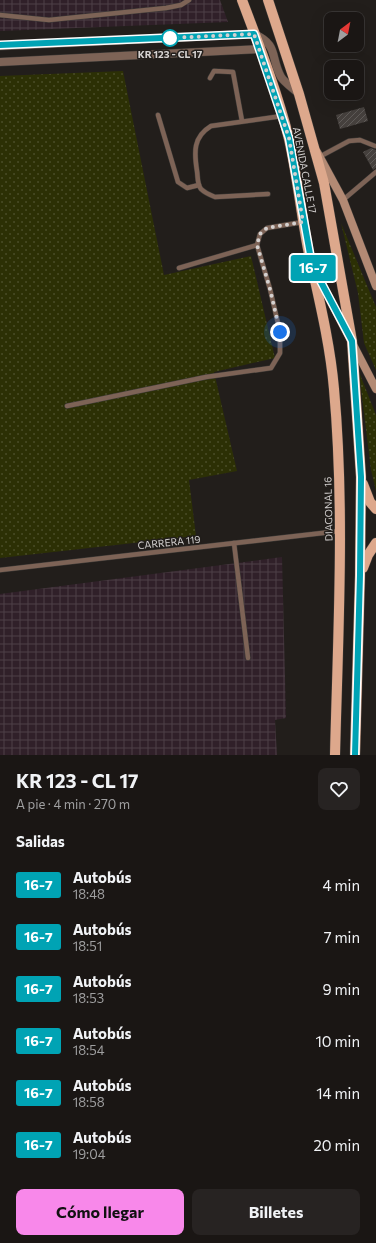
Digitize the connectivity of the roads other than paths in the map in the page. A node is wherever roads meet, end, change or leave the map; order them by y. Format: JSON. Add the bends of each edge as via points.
{"nodes":[{"id":1,"x":189,"y":0,"type":"edge"},
{"id":2,"x":242,"y":0,"type":"edge"},
{"id":3,"x":268,"y":0,"type":"edge"},
{"id":4,"x":0,"y":15,"type":"edge"},
{"id":5,"x":254,"y":34,"type":"junction"},
{"id":6,"x":0,"y":46,"type":"edge"},
{"id":7,"x":260,"y":49,"type":"junction"},
{"id":8,"x":0,"y":62,"type":"edge"},
{"id":9,"x":210,"y":78,"type":"dead end"},
{"id":10,"x":299,"y":94,"type":"junction"},
{"id":11,"x":158,"y":115,"type":"dead end"},
{"id":12,"x":282,"y":116,"type":"junction"},
{"id":13,"x":242,"y":121,"type":"junction"},
{"id":14,"x":375,"y":146,"type":"dead end"},
{"id":15,"x":317,"y":152,"type":"junction"},
{"id":16,"x":376,"y":172,"type":"edge"},
{"id":17,"x":199,"y":185,"type":"junction"},
{"id":18,"x":268,"y":194,"type":"dead end"},
{"id":19,"x":342,"y":200,"type":"junction"},
{"id":20,"x":303,"y":222,"type":"junction"},
{"id":21,"x":257,"y":245,"type":"junction"},
{"id":22,"x":312,"y":265,"type":"junction"},
{"id":23,"x":179,"y":268,"type":"dead end"},
{"id":24,"x":376,"y":286,"type":"edge"},
{"id":25,"x":352,"y":341,"type":"junction"},
{"id":26,"x":376,"y":389,"type":"edge"},
{"id":27,"x":67,"y":406,"type":"dead end"},
{"id":28,"x":361,"y":477,"type":"junction"},
{"id":29,"x":376,"y":509,"type":"edge"},
{"id":30,"x":340,"y":531,"type":"junction"},
{"id":31,"x":234,"y":543,"type":"junction"},
{"id":32,"x":376,"y":543,"type":"edge"},
{"id":33,"x":0,"y":570,"type":"edge"},
{"id":34,"x":360,"y":575,"type":"junction"},
{"id":35,"x":248,"y":658,"type":"dead end"},
{"id":36,"x":335,"y":755,"type":"edge"},
{"id":37,"x":355,"y":755,"type":"edge"}],
"edges":[{"from":1,"to":4,"type":"lane","via":[[181,6],[48,20]]},
{"from":2,"to":5,"type":"main road","name":"AVENIDA CALLE 17"},
{"from":3,"to":10,"type":"main road","name":"AVENIDA CALLE 17"},
{"from":5,"to":6,"type":"street"},
{"from":5,"to":7,"type":"main road","name":"AVENIDA CALLE 17"},
{"from":5,"to":10,"type":"street","via":[[263,38],[272,47],[281,77]]},
{"from":7,"to":8,"type":"street"},
{"from":7,"to":12,"type":"main road","name":"AVENIDA CALLE 17"},
{"from":9,"to":13,"type":"lane","via":[[214,71],[233,72]]},
{"from":10,"to":15,"type":"main road","name":"AVENIDA CALLE 17"},
{"from":11,"to":17,"type":"lane","via":[[178,182],[187,188]]},
{"from":12,"to":13,"type":"lane"},
{"from":12,"to":20,"type":"main road","name":"AVENIDA CALLE 17","via":[[294,162]]},
{"from":13,"to":17,"type":"lane","via":[[211,126],[204,130],[194,149]]},
{"from":14,"to":15,"type":"lane","via":[[360,140],[349,141]]},
{"from":15,"to":19,"type":"main road","name":"AVENIDA CALLE 17"},
{"from":15,"to":25,"type":"main road","name":"AVENIDA CALLE 17","via":[[332,221]]},
{"from":16,"to":19,"type":"lane"},
{"from":17,"to":18,"type":"lane","via":[[202,190],[215,197]]},
{"from":19,"to":24,"type":"main road","name":"AVENIDA CALLE 17"},
{"from":20,"to":21,"type":"lane","via":[[267,228],[260,234]]},
{"from":20,"to":22,"type":"main road","name":"AVENIDA CALLE 17"},
{"from":21,"to":23,"type":"lane"},
{"from":21,"to":27,"type":"lane","via":[[280,332],[280,353],[271,368],[206,377]]},
{"from":22,"to":25,"type":"main road","name":"AVENIDA CALLE 17"},
{"from":22,"to":30,"type":"main road","name":"DIAGONAL 16","via":[[334,388]]},
{"from":25,"to":26,"type":"main road","name":"AVENIDA CALLE 17"},
{"from":25,"to":28,"type":"main road"},
{"from":28,"to":29,"type":"main road","via":[[370,502]]},
{"from":28,"to":34,"type":"main road"},
{"from":30,"to":31,"type":"lane","name":"CARRERA 119"},
{"from":30,"to":36,"type":"main road","name":"DIAGONAL 16"},
{"from":31,"to":33,"type":"lane","name":"CARRERA 119"},
{"from":31,"to":35,"type":"lane"},
{"from":32,"to":34,"type":"main road"},
{"from":34,"to":37,"type":"main road"}]}
